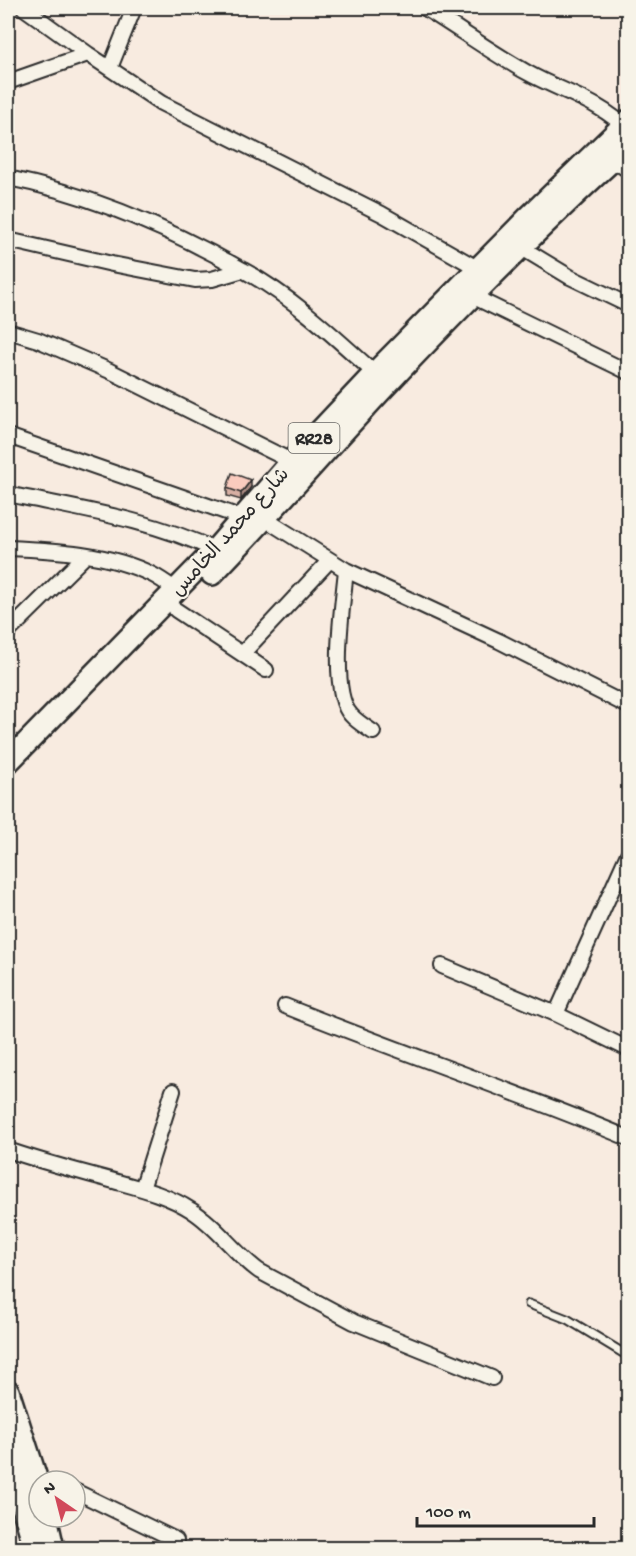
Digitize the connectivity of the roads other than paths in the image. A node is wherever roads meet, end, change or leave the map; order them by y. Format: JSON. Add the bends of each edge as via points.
{"nodes":[{"id":1,"x":24,"y":8,"type":"edge"},
{"id":2,"x":134,"y":8,"type":"edge"},
{"id":3,"x":425,"y":8,"type":"edge"},
{"id":4,"x":447,"y":13,"type":"edge"},
{"id":5,"x":88,"y":54,"type":"junction"},
{"id":6,"x":111,"y":68,"type":"junction"},
{"id":7,"x":8,"y":82,"type":"edge"},
{"id":8,"x":627,"y":125,"type":"edge"},
{"id":9,"x":623,"y":159,"type":"edge"},
{"id":10,"x":8,"y":178,"type":"edge"},
{"id":11,"x":8,"y":240,"type":"edge"},
{"id":12,"x":522,"y":248,"type":"junction"},
{"id":13,"x":243,"y":270,"type":"junction"},
{"id":14,"x":486,"y":273,"type":"junction"},
{"id":15,"x":474,"y":297,"type":"junction"},
{"id":16,"x":628,"y":305,"type":"edge"},
{"id":17,"x":8,"y":331,"type":"edge"},
{"id":18,"x":628,"y":372,"type":"edge"},
{"id":19,"x":381,"y":379,"type":"junction"},
{"id":20,"x":8,"y":436,"type":"edge"},
{"id":21,"x":300,"y":465,"type":"junction"},
{"id":22,"x":8,"y":494,"type":"edge"},
{"id":23,"x":243,"y":518,"type":"junction"},
{"id":24,"x":265,"y":519,"type":"junction"},
{"id":25,"x":8,"y":548,"type":"edge"},
{"id":26,"x":214,"y":550,"type":"junction"},
{"id":27,"x":86,"y":555,"type":"junction"},
{"id":28,"x":330,"y":560,"type":"junction"},
{"id":29,"x":346,"y":570,"type":"junction"},
{"id":30,"x":176,"y":600,"type":"junction"},
{"id":31,"x":8,"y":632,"type":"edge"},
{"id":32,"x":242,"y":654,"type":"junction"},
{"id":33,"x":266,"y":670,"type":"dead end"},
{"id":34,"x":628,"y":706,"type":"edge"},
{"id":35,"x":373,"y":732,"type":"dead end"},
{"id":36,"x":8,"y":762,"type":"edge"},
{"id":37,"x":8,"y":778,"type":"edge"},
{"id":38,"x":628,"y":854,"type":"edge"},
{"id":39,"x":442,"y":966,"type":"dead end"},
{"id":40,"x":285,"y":1005,"type":"dead end"},
{"id":41,"x":556,"y":1014,"type":"junction"},
{"id":42,"x":628,"y":1049,"type":"edge"},
{"id":43,"x":173,"y":1091,"type":"dead end"},
{"id":44,"x":628,"y":1138,"type":"edge"},
{"id":45,"x":8,"y":1150,"type":"edge"},
{"id":46,"x":142,"y":1189,"type":"junction"},
{"id":47,"x":529,"y":1304,"type":"dead end"},
{"id":48,"x":628,"y":1356,"type":"edge"},
{"id":49,"x":492,"y":1378,"type":"dead end"},
{"id":50,"x":8,"y":1391,"type":"edge"},
{"id":51,"x":8,"y":1455,"type":"edge"},
{"id":52,"x":34,"y":1469,"type":"edge"},
{"id":53,"x":87,"y":1497,"type":"edge"},
{"id":54,"x":49,"y":1529,"type":"edge"},
{"id":55,"x":176,"y":1540,"type":"dead end"},
{"id":56,"x":35,"y":1548,"type":"edge"},
{"id":57,"x":53,"y":1548,"type":"edge"}],
"edges":[{"from":1,"to":5,"type":"street"},
{"from":2,"to":6,"type":"street"},
{"from":3,"to":4,"type":"street"},
{"from":4,"to":8,"type":"street","via":[[530,74],[592,102]]},
{"from":5,"to":6,"type":"street"},
{"from":5,"to":7,"type":"street"},
{"from":6,"to":14,"type":"street","via":[[161,103],[382,214]]},
{"from":8,"to":14,"type":"main road","name":"شارع محمد الخامس","number":"RR28"},
{"from":9,"to":12,"type":"main road","name":"شارع محمد الخامس","number":"RR28"},
{"from":10,"to":13,"type":"street","via":[[57,189],[143,221]]},
{"from":11,"to":13,"type":"street","via":[[195,280]]},
{"from":12,"to":14,"type":"main road","name":"شارع محمد الخامس","number":"RR28"},
{"from":12,"to":16,"type":"street"},
{"from":13,"to":19,"type":"street","via":[[294,302]]},
{"from":14,"to":15,"type":"main road","name":"شارع محمد الخامس","number":"RR28"},
{"from":14,"to":19,"type":"main road","name":"شارع محمد الخامس","number":"RR28"},
{"from":15,"to":18,"type":"street"},
{"from":15,"to":19,"type":"main road","name":"شارع محمد الخامس","number":"RR28"},
{"from":17,"to":21,"type":"street","via":[[110,371]]},
{"from":19,"to":21,"type":"main road","name":"شارع محمد الخامس","number":"RR28"},
{"from":20,"to":23,"type":"street"},
{"from":21,"to":23,"type":"main road","name":"شارع محمد الخامس","number":"RR28"},
{"from":21,"to":24,"type":"main road","name":"شارع محمد الخامس","number":"RR28"},
{"from":22,"to":26,"type":"street","via":[[153,526]]},
{"from":23,"to":26,"type":"main road","name":"شارع محمد الخامس","number":"RR28"},
{"from":24,"to":28,"type":"street"},
{"from":24,"to":30,"type":"main road","name":"شارع محمد الخامس","number":"RR28"},
{"from":25,"to":27,"type":"street"},
{"from":26,"to":30,"type":"main road","name":"شارع محمد الخامس","number":"RR28"},
{"from":27,"to":30,"type":"street","via":[[153,575]]},
{"from":27,"to":31,"type":"street"},
{"from":28,"to":29,"type":"street"},
{"from":28,"to":32,"type":"street"},
{"from":29,"to":34,"type":"street"},
{"from":29,"to":35,"type":"street","via":[[339,663],[341,692],[350,715]]},
{"from":30,"to":32,"type":"street"},
{"from":30,"to":36,"type":"main road","name":"شارع محمد الخامس","number":"RR28"},
{"from":30,"to":37,"type":"main road","name":"شارع محمد الخامس","number":"RR28"},
{"from":32,"to":33,"type":"street"},
{"from":38,"to":41,"type":"street"},
{"from":39,"to":41,"type":"street"},
{"from":40,"to":44,"type":"street"},
{"from":41,"to":42,"type":"street"},
{"from":43,"to":46,"type":"street"},
{"from":45,"to":46,"type":"street"},
{"from":46,"to":49,"type":"street","via":[[190,1209],[259,1271],[354,1322]]},
{"from":47,"to":48,"type":"lane","via":[[567,1319]]},
{"from":50,"to":52,"type":"main road"},
{"from":51,"to":56,"type":"main road"},
{"from":53,"to":55,"type":"street"},
{"from":54,"to":57,"type":"main road"}]}
